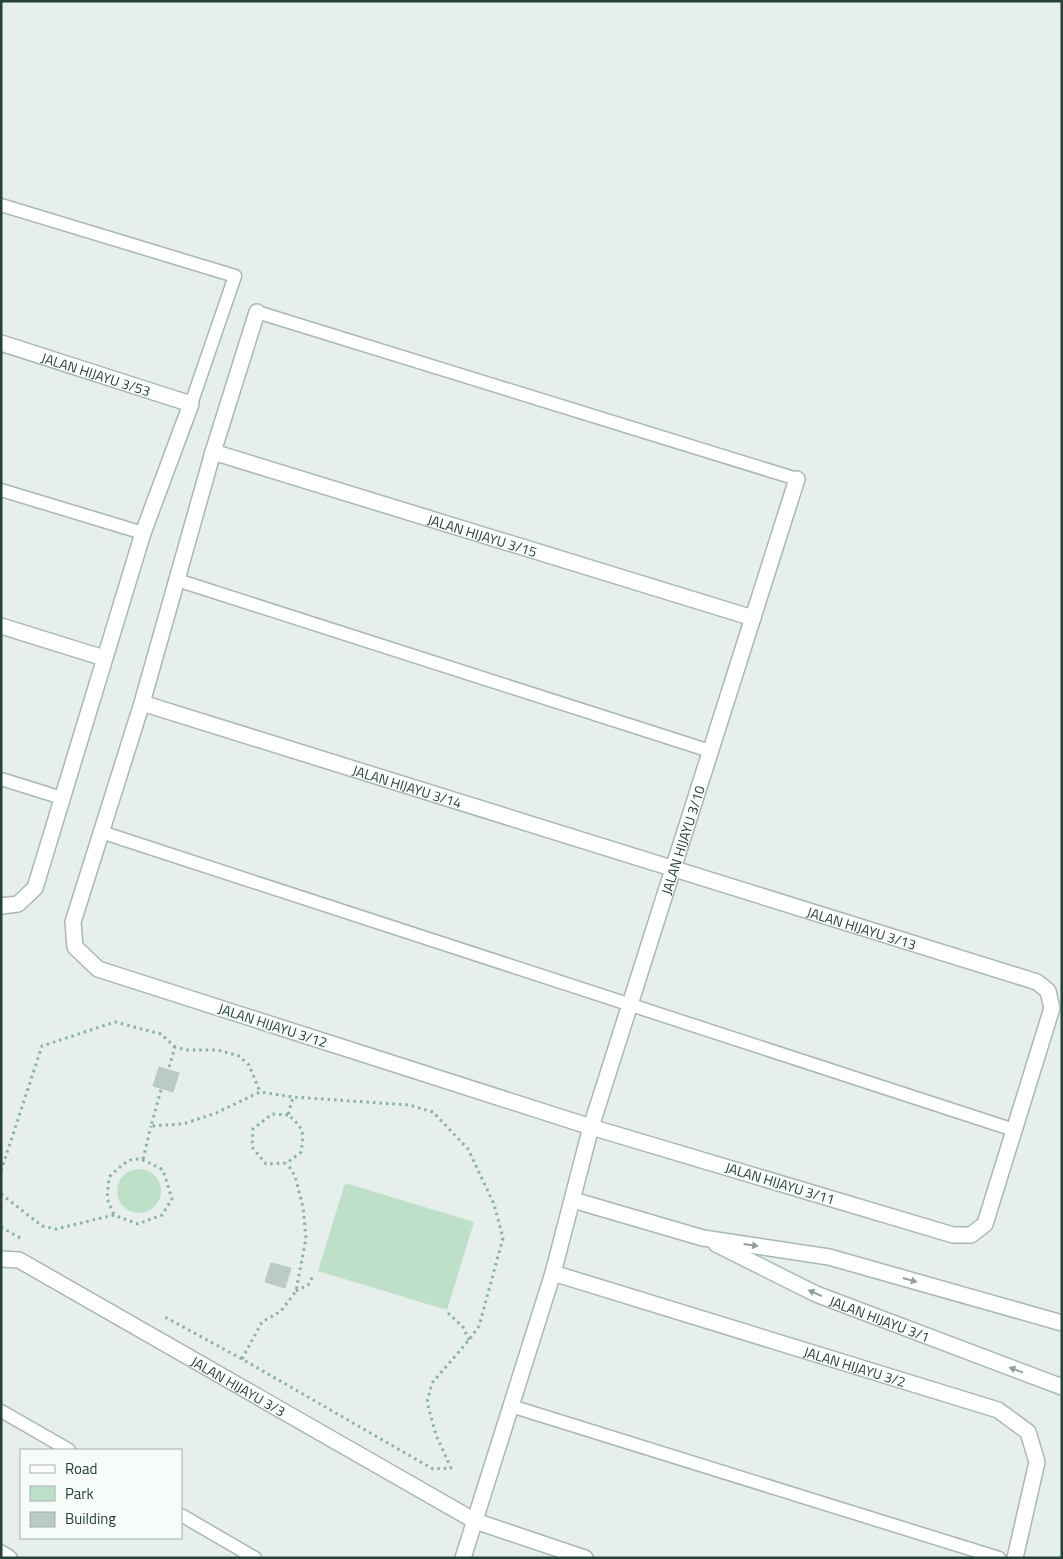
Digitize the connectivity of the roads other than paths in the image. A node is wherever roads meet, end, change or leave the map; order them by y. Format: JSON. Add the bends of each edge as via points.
{"nodes":[{"id":1,"x":1,"y":205,"type":"edge"},
{"id":2,"x":257,"y":312,"type":"joint"},
{"id":3,"x":1,"y":343,"type":"edge"},
{"id":4,"x":191,"y":404,"type":"junction"},
{"id":5,"x":214,"y":452,"type":"junction"},
{"id":6,"x":797,"y":479,"type":"joint"},
{"id":7,"x":1,"y":490,"type":"edge"},
{"id":8,"x":142,"y":533,"type":"junction"},
{"id":9,"x":177,"y":580,"type":"junction"},
{"id":10,"x":753,"y":618,"type":"junction"},
{"id":11,"x":1,"y":626,"type":"edge"},
{"id":12,"x":104,"y":658,"type":"junction"},
{"id":13,"x":142,"y":703,"type":"junction"},
{"id":14,"x":710,"y":751,"type":"junction"},
{"id":15,"x":1,"y":779,"type":"edge"},
{"id":16,"x":62,"y":798,"type":"junction"},
{"id":17,"x":102,"y":832,"type":"junction"},
{"id":18,"x":673,"y":868,"type":"junction"},
{"id":19,"x":1,"y":906,"type":"edge"},
{"id":20,"x":630,"y":1005,"type":"junction"},
{"id":21,"x":591,"y":1126,"type":"junction"},
{"id":22,"x":1014,"y":1130,"type":"junction"},
{"id":23,"x":572,"y":1200,"type":"junction"},
{"id":24,"x":703,"y":1238,"type":"junction"},
{"id":25,"x":1,"y":1259,"type":"edge"},
{"id":26,"x":554,"y":1273,"type":"junction"},
{"id":27,"x":1062,"y":1323,"type":"edge"},
{"id":28,"x":1062,"y":1387,"type":"edge"},
{"id":29,"x":511,"y":1406,"type":"junction"},
{"id":30,"x":1,"y":1411,"type":"edge"},
{"id":31,"x":67,"y":1449,"type":"edge"},
{"id":32,"x":182,"y":1516,"type":"edge"},
{"id":33,"x":475,"y":1521,"type":"junction"},
{"id":34,"x":1,"y":1554,"type":"edge"},
{"id":35,"x":9,"y":1558,"type":"edge"},
{"id":36,"x":255,"y":1558,"type":"edge"},
{"id":37,"x":463,"y":1558,"type":"edge"},
{"id":38,"x":586,"y":1558,"type":"edge"},
{"id":39,"x":999,"y":1558,"type":"edge"},
{"id":40,"x":1015,"y":1558,"type":"edge"}],
"edges":[{"from":1,"to":4,"type":"lane","via":[[235,276]]},
{"from":2,"to":5,"type":"street","name":"JALAN HIJAYU 3/12"},
{"from":2,"to":6,"type":"lane"},
{"from":3,"to":4,"type":"street","name":"JALAN HIJAYU 3/53"},
{"from":4,"to":8,"type":"street"},
{"from":5,"to":9,"type":"street","name":"JALAN HIJAYU 3/12"},
{"from":5,"to":10,"type":"street","name":"JALAN HIJAYU 3/15"},
{"from":6,"to":10,"type":"street","name":"JALAN HIJAYU 3/10"},
{"from":7,"to":8,"type":"lane"},
{"from":8,"to":12,"type":"street"},
{"from":9,"to":13,"type":"street","name":"JALAN HIJAYU 3/12"},
{"from":9,"to":14,"type":"lane"},
{"from":10,"to":14,"type":"street","name":"JALAN HIJAYU 3/10"},
{"from":11,"to":12,"type":"street"},
{"from":12,"to":16,"type":"street"},
{"from":13,"to":17,"type":"street","name":"JALAN HIJAYU 3/12"},
{"from":13,"to":18,"type":"street","name":"JALAN HIJAYU 3/14"},
{"from":14,"to":18,"type":"street","name":"JALAN HIJAYU 3/10"},
{"from":15,"to":16,"type":"lane"},
{"from":16,"to":19,"type":"street","via":[[35,888],[18,904]]},
{"from":17,"to":20,"type":"lane"},
{"from":17,"to":21,"type":"street","name":"JALAN HIJAYU 3/12","via":[[73,922],[75,947],[98,969]]},
{"from":18,"to":20,"type":"street","name":"JALAN HIJAYU 3/10"},
{"from":18,"to":22,"type":"street","name":"JALAN HIJAYU 3/13","via":[[1036,982],[1048,991],[1052,1008]]},
{"from":20,"to":21,"type":"street","name":"JALAN HIJAYU 3/10"},
{"from":20,"to":22,"type":"lane"},
{"from":21,"to":22,"type":"street","name":"JALAN HIJAYU 3/11","via":[[952,1235],[971,1235],[985,1224]]},
{"from":21,"to":23,"type":"street","name":"JALAN HIJAYU 3/10"},
{"from":23,"to":24,"type":"street","name":"JALAN HIJAYU 3/1"},
{"from":23,"to":26,"type":"street","name":"JALAN HIJAYU 3/10"},
{"from":24,"to":27,"type":"street","name":"JALAN HIJAYU 3/1","one_way":true,"via":[[829,1257]]},
{"from":28,"to":24,"type":"street","name":"JALAN HIJAYU 3/1","one_way":true,"via":[[816,1294]]},
{"from":25,"to":33,"type":"street","name":"JALAN HIJAYU 3/3","via":[[19,1260]]},
{"from":26,"to":29,"type":"street","name":"JALAN HIJAYU 3/10"},
{"from":26,"to":40,"type":"street","name":"JALAN HIJAYU 3/2","via":[[998,1410],[1028,1432],[1038,1462]]},
{"from":29,"to":33,"type":"street","name":"JALAN HIJAYU 3/10"},
{"from":29,"to":39,"type":"lane"},
{"from":30,"to":31,"type":"lane"},
{"from":32,"to":36,"type":"lane"},
{"from":33,"to":37,"type":"street","name":"JALAN HIJAYU 3/10"},
{"from":33,"to":38,"type":"street","name":"JALAN HIJAYU 3/3"},
{"from":34,"to":35,"type":"street"}]}
